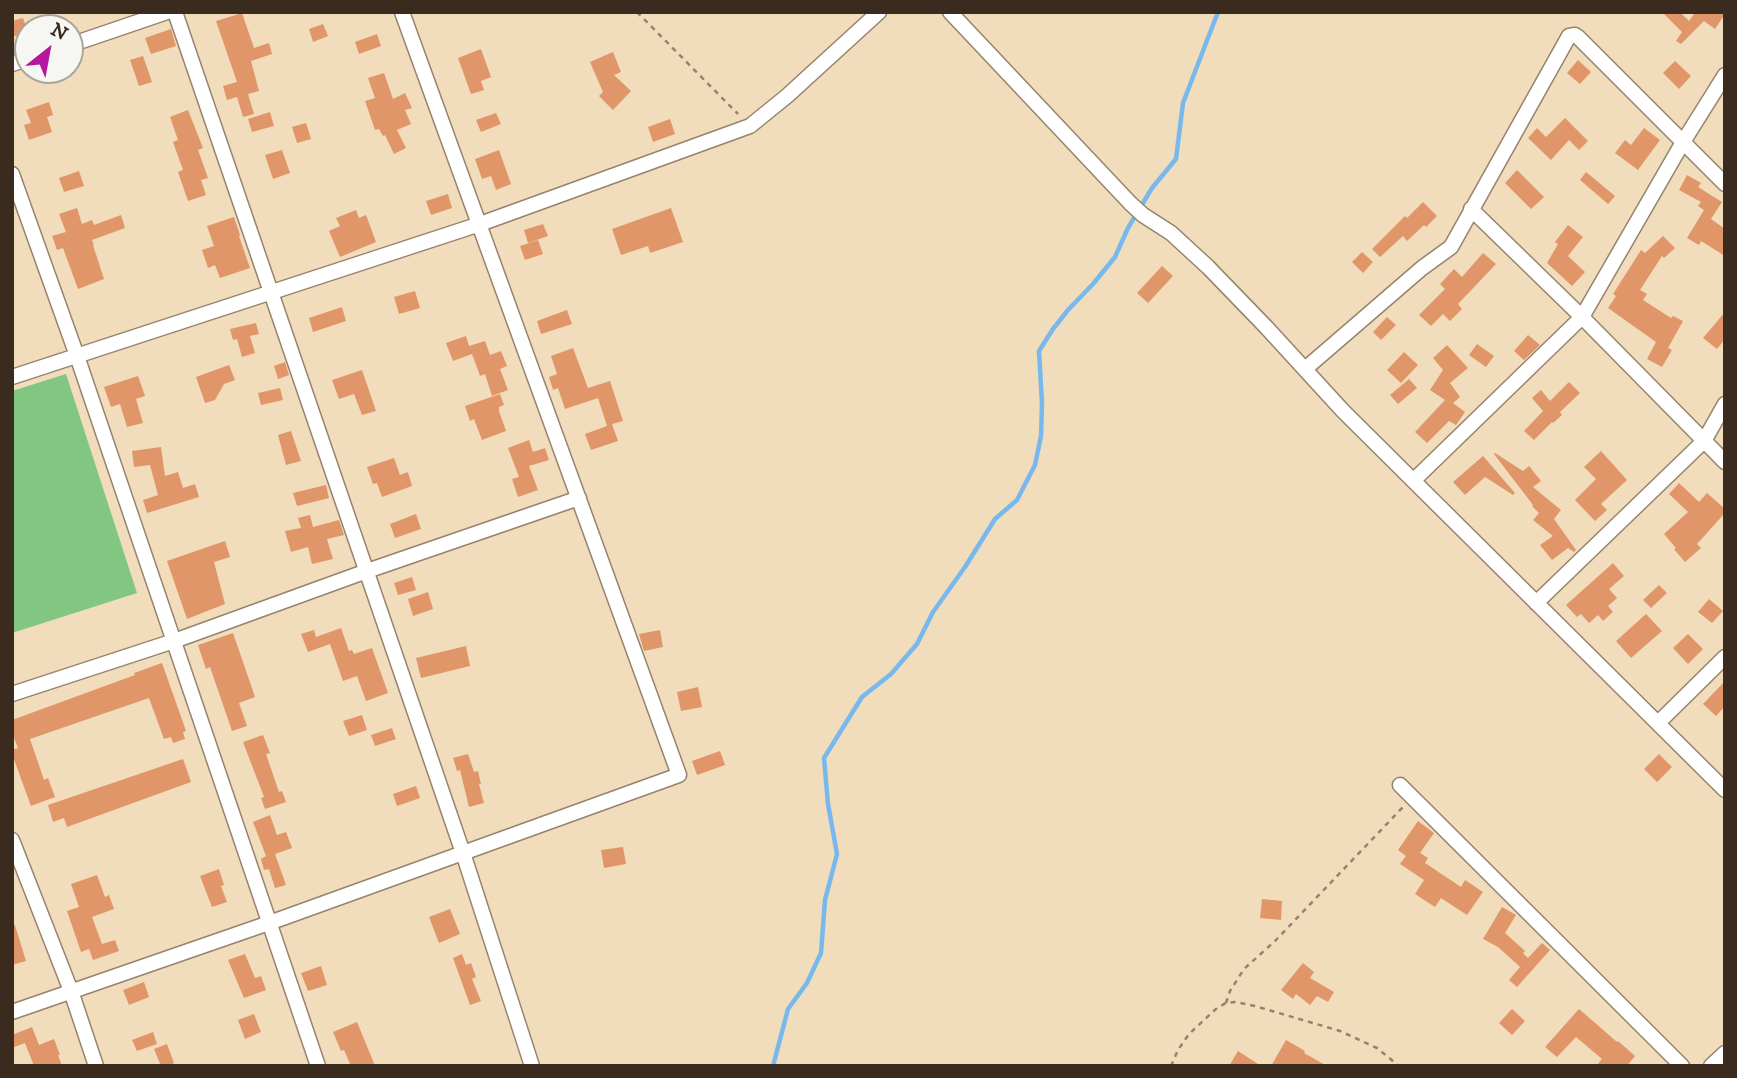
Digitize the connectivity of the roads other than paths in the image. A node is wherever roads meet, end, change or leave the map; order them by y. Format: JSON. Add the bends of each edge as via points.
{"nodes":[{"id":1,"x":167,"y":12,"type":"edge"},
{"id":2,"x":175,"y":12,"type":"edge"},
{"id":3,"x":402,"y":12,"type":"edge"},
{"id":4,"x":879,"y":12,"type":"edge"},
{"id":5,"x":950,"y":12,"type":"edge"},
{"id":6,"x":84,"y":40,"type":"edge"},
{"id":7,"x":1725,"y":75,"type":"edge"},
{"id":8,"x":1683,"y":142,"type":"junction"},
{"id":9,"x":12,"y":174,"type":"edge"},
{"id":10,"x":1725,"y":184,"type":"edge"},
{"id":11,"x":1471,"y":209,"type":"junction"},
{"id":12,"x":480,"y":224,"type":"junction"},
{"id":13,"x":270,"y":292,"type":"junction"},
{"id":14,"x":1582,"y":317,"type":"junction"},
{"id":15,"x":77,"y":356,"type":"junction"},
{"id":16,"x":1306,"y":369,"type":"junction"},
{"id":17,"x":12,"y":377,"type":"edge"},
{"id":18,"x":1725,"y":404,"type":"edge"},
{"id":19,"x":1704,"y":440,"type":"junction"},
{"id":20,"x":1725,"y":462,"type":"edge"},
{"id":21,"x":1414,"y":480,"type":"junction"},
{"id":22,"x":579,"y":498,"type":"junction"},
{"id":23,"x":367,"y":571,"type":"junction"},
{"id":24,"x":1536,"y":603,"type":"junction"},
{"id":25,"x":174,"y":640,"type":"junction"},
{"id":26,"x":1725,"y":657,"type":"edge"},
{"id":27,"x":12,"y":694,"type":"edge"},
{"id":28,"x":1658,"y":723,"type":"junction"},
{"id":29,"x":1400,"y":785,"type":"dead end"},
{"id":30,"x":1725,"y":790,"type":"edge"},
{"id":31,"x":12,"y":840,"type":"edge"},
{"id":32,"x":463,"y":853,"type":"junction"},
{"id":33,"x":269,"y":923,"type":"junction"},
{"id":34,"x":71,"y":991,"type":"junction"},
{"id":35,"x":12,"y":1012,"type":"edge"},
{"id":36,"x":1725,"y":1053,"type":"edge"},
{"id":37,"x":96,"y":1066,"type":"edge"},
{"id":38,"x":318,"y":1066,"type":"edge"},
{"id":39,"x":532,"y":1066,"type":"edge"},
{"id":40,"x":1682,"y":1066,"type":"edge"},
{"id":41,"x":1712,"y":1066,"type":"edge"}],
"edges":[{"from":1,"to":6,"type":"street"},
{"from":2,"to":13,"type":"street"},
{"from":3,"to":12,"type":"street"},
{"from":4,"to":12,"type":"street","via":[[750,126]]},
{"from":5,"to":16,"type":"street","via":[[1130,203],[1208,267]]},
{"from":7,"to":8,"type":"street"},
{"from":8,"to":10,"type":"street"},
{"from":8,"to":11,"type":"street","via":[[1572,35]]},
{"from":8,"to":14,"type":"street"},
{"from":9,"to":15,"type":"street"},
{"from":11,"to":14,"type":"street"},
{"from":11,"to":16,"type":"street","via":[[1451,247]]},
{"from":12,"to":13,"type":"street"},
{"from":12,"to":22,"type":"street"},
{"from":13,"to":15,"type":"street"},
{"from":13,"to":23,"type":"street"},
{"from":14,"to":19,"type":"street"},
{"from":14,"to":21,"type":"street"},
{"from":15,"to":17,"type":"street"},
{"from":15,"to":25,"type":"street"},
{"from":16,"to":21,"type":"street"},
{"from":18,"to":19,"type":"street"},
{"from":19,"to":20,"type":"street"},
{"from":19,"to":24,"type":"street"},
{"from":21,"to":24,"type":"street"},
{"from":22,"to":23,"type":"street"},
{"from":22,"to":32,"type":"street","via":[[679,775]]},
{"from":23,"to":25,"type":"street"},
{"from":23,"to":32,"type":"street"},
{"from":24,"to":28,"type":"street"},
{"from":25,"to":27,"type":"street"},
{"from":25,"to":33,"type":"street"},
{"from":26,"to":28,"type":"street"},
{"from":28,"to":30,"type":"street"},
{"from":29,"to":40,"type":"street"},
{"from":31,"to":34,"type":"street"},
{"from":32,"to":33,"type":"street"},
{"from":32,"to":39,"type":"street"},
{"from":33,"to":34,"type":"street"},
{"from":33,"to":38,"type":"street"},
{"from":34,"to":35,"type":"street"},
{"from":34,"to":37,"type":"street"},
{"from":36,"to":41,"type":"street"}]}
